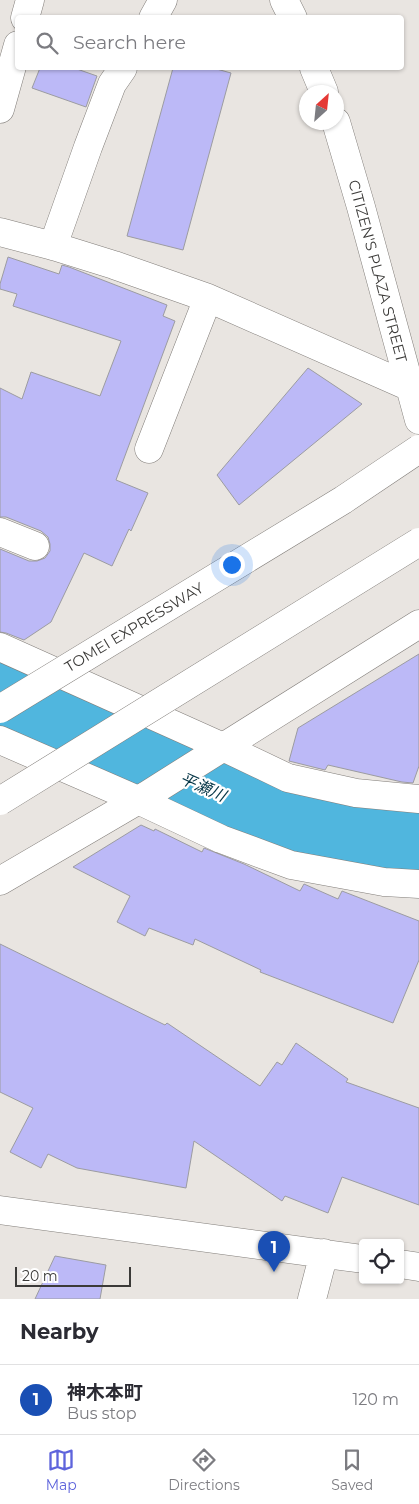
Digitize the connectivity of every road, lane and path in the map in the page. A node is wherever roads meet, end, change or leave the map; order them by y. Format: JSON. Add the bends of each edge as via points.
{"nodes":[{"id":1,"x":30,"y":0,"type":"edge"},
{"id":2,"x":163,"y":0,"type":"edge"},
{"id":3,"x":284,"y":0,"type":"edge"},
{"id":4,"x":26,"y":15,"type":"edge"},
{"id":5,"x":155,"y":15,"type":"edge"},
{"id":6,"x":292,"y":15,"type":"edge"},
{"id":7,"x":15,"y":56,"type":"edge"},
{"id":8,"x":122,"y":70,"type":"edge"},
{"id":9,"x":315,"y":70,"type":"edge"},
{"id":10,"x":321,"y":85,"type":"edge"},
{"id":11,"x":0,"y":109,"type":"edge"},
{"id":12,"x":338,"y":130,"type":"edge"},
{"id":13,"x":2,"y":238,"type":"edge"},
{"id":14,"x":53,"y":246,"type":"junction"},
{"id":15,"x":208,"y":298,"type":"junction"},
{"id":16,"x":414,"y":389,"type":"edge"},
{"id":17,"x":419,"y":420,"type":"edge"},
{"id":18,"x":149,"y":449,"type":"dead end"},
{"id":19,"x":419,"y":449,"type":"edge"},
{"id":20,"x":0,"y":532,"type":"edge"},
{"id":21,"x":419,"y":542,"type":"edge"},
{"id":22,"x":35,"y":546,"type":"dead end"},
{"id":23,"x":419,"y":624,"type":"edge"},
{"id":24,"x":0,"y":647,"type":"edge"},
{"id":25,"x":0,"y":709,"type":"edge"},
{"id":26,"x":0,"y":740,"type":"edge"},
{"id":27,"x":223,"y":747,"type":"junction"},
{"id":28,"x":142,"y":797,"type":"junction"},
{"id":29,"x":419,"y":799,"type":"edge"},
{"id":30,"x":0,"y":802,"type":"edge"},
{"id":31,"x":0,"y":881,"type":"edge"},
{"id":32,"x":419,"y":884,"type":"edge"},
{"id":33,"x":0,"y":1210,"type":"edge"},
{"id":34,"x":324,"y":1253,"type":"junction"},
{"id":35,"x":359,"y":1258,"type":"edge"},
{"id":36,"x":404,"y":1265,"type":"edge"},
{"id":37,"x":419,"y":1267,"type":"edge"},
{"id":38,"x":312,"y":1299,"type":"edge"}],
"edges":[{"from":1,"to":4,"type":"main road"},
{"from":2,"to":5,"type":"main road"},
{"from":3,"to":6,"type":"main road"},
{"from":7,"to":11,"type":"main road"},
{"from":8,"to":14,"type":"main road","via":[[112,84]]},
{"from":9,"to":10,"type":"main road"},
{"from":12,"to":16,"type":"main road","name":"CITIZEN'S PLAZA STREET"},
{"from":13,"to":14,"type":"main road"},
{"from":14,"to":15,"type":"main road"},
{"from":15,"to":16,"type":"main road"},
{"from":15,"to":18,"type":"main road"},
{"from":16,"to":17,"type":"main road","name":"CITIZEN'S PLAZA STREET"},
{"from":19,"to":25,"type":"main road","name":"TOMEI EXPRESSWAY","bridge":true,"via":[[343,500]]},
{"from":20,"to":22,"type":"main road"},
{"from":21,"to":30,"type":"main road","bridge":true},
{"from":23,"to":27,"type":"main road"},
{"from":24,"to":27,"type":"main road"},
{"from":26,"to":28,"type":"main road"},
{"from":27,"to":28,"type":"main road"},
{"from":27,"to":29,"type":"main road","via":[[288,778],[356,793]]},
{"from":28,"to":31,"type":"main road"},
{"from":28,"to":32,"type":"main road","via":[[221,839],[291,865],[384,882]]},
{"from":33,"to":34,"type":"main road"},
{"from":34,"to":35,"type":"main road"},
{"from":34,"to":38,"type":"main road"},
{"from":36,"to":37,"type":"main road"}]}
